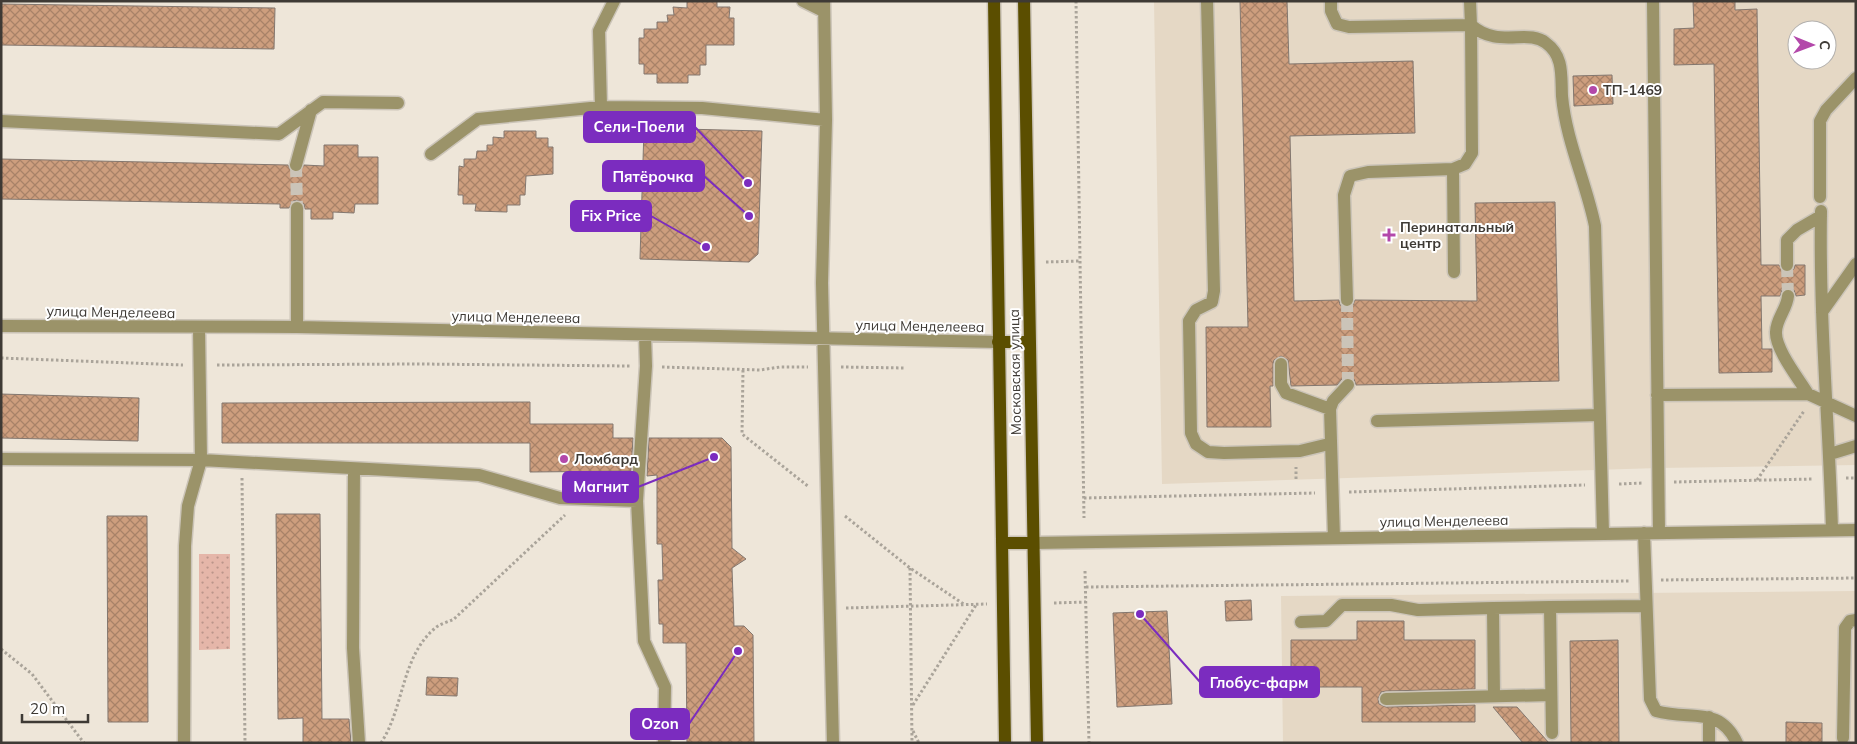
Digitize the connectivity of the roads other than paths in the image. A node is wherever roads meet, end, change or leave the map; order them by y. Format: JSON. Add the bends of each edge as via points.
{"nodes":[{"id":1,"x":614,"y":1,"type":"edge"},
{"id":2,"x":803,"y":1,"type":"edge"},
{"id":3,"x":994,"y":1,"type":"edge"},
{"id":4,"x":1024,"y":1,"type":"edge"},
{"id":5,"x":1208,"y":1,"type":"edge"},
{"id":6,"x":1331,"y":1,"type":"edge"},
{"id":7,"x":1470,"y":1,"type":"edge"},
{"id":8,"x":1653,"y":1,"type":"edge"},
{"id":9,"x":824,"y":6,"type":"edge"},
{"id":10,"x":1470,"y":25,"type":"junction"},
{"id":11,"x":1856,"y":78,"type":"edge"},
{"id":12,"x":398,"y":103,"type":"dead end"},
{"id":13,"x":600,"y":106,"type":"junction"},
{"id":14,"x":311,"y":110,"type":"junction"},
{"id":15,"x":826,"y":120,"type":"junction"},
{"id":16,"x":1,"y":121,"type":"edge"},
{"id":17,"x":431,"y":154,"type":"dead end"},
{"id":18,"x":296,"y":165,"type":"tunnel mouth"},
{"id":19,"x":1453,"y":169,"type":"junction"},
{"id":20,"x":1820,"y":197,"type":"dead end"},
{"id":21,"x":296,"y":208,"type":"tunnel mouth"},
{"id":22,"x":1856,"y":264,"type":"edge"},
{"id":23,"x":1787,"y":265,"type":"tunnel mouth"},
{"id":24,"x":1454,"y":272,"type":"dead end"},
{"id":25,"x":1788,"y":296,"type":"tunnel mouth"},
{"id":26,"x":1346,"y":300,"type":"tunnel mouth"},
{"id":27,"x":1822,"y":312,"type":"junction"},
{"id":28,"x":1,"y":326,"type":"edge"},
{"id":29,"x":199,"y":328,"type":"junction"},
{"id":30,"x":297,"y":328,"type":"junction"},
{"id":31,"x":645,"y":334,"type":"junction"},
{"id":32,"x":823,"y":340,"type":"junction"},
{"id":33,"x":998,"y":342,"type":"junction"},
{"id":34,"x":1029,"y":342,"type":"junction"},
{"id":35,"x":1281,"y":364,"type":"dead end"},
{"id":36,"x":1348,"y":385,"type":"tunnel mouth"},
{"id":37,"x":1657,"y":395,"type":"junction"},
{"id":38,"x":1811,"y":396,"type":"junction"},
{"id":39,"x":1827,"y":403,"type":"junction"},
{"id":40,"x":1330,"y":408,"type":"junction"},
{"id":41,"x":1600,"y":415,"type":"junction"},
{"id":42,"x":1856,"y":416,"type":"edge"},
{"id":43,"x":1378,"y":421,"type":"dead end"},
{"id":44,"x":1329,"y":444,"type":"junction"},
{"id":45,"x":1856,"y":446,"type":"edge"},
{"id":46,"x":1830,"y":454,"type":"junction"},
{"id":47,"x":1,"y":459,"type":"edge"},
{"id":48,"x":201,"y":460,"type":"junction"},
{"id":49,"x":354,"y":469,"type":"junction"},
{"id":50,"x":637,"y":501,"type":"junction"},
{"id":51,"x":1832,"y":530,"type":"junction"},
{"id":52,"x":1856,"y":530,"type":"edge"},
{"id":53,"x":1644,"y":533,"type":"junction"},
{"id":54,"x":1659,"y":533,"type":"junction"},
{"id":55,"x":1603,"y":534,"type":"junction"},
{"id":56,"x":1334,"y":538,"type":"junction"},
{"id":57,"x":1002,"y":543,"type":"junction"},
{"id":58,"x":1033,"y":543,"type":"junction"},
{"id":59,"x":1645,"y":606,"type":"junction"},
{"id":60,"x":1550,"y":607,"type":"junction"},
{"id":61,"x":1493,"y":608,"type":"junction"},
{"id":62,"x":1856,"y":620,"type":"edge"},
{"id":63,"x":1301,"y":622,"type":"dead end"},
{"id":64,"x":1551,"y":695,"type":"junction"},
{"id":65,"x":1494,"y":696,"type":"junction"},
{"id":66,"x":1386,"y":699,"type":"dead end"},
{"id":67,"x":1709,"y":717,"type":"junction"},
{"id":68,"x":1552,"y":733,"type":"dead end"},
{"id":69,"x":1843,"y":738,"type":"dead end"},
{"id":70,"x":184,"y":743,"type":"edge"},
{"id":71,"x":359,"y":743,"type":"edge"},
{"id":72,"x":664,"y":743,"type":"edge"},
{"id":73,"x":833,"y":743,"type":"edge"},
{"id":74,"x":1005,"y":743,"type":"edge"},
{"id":75,"x":1037,"y":743,"type":"edge"},
{"id":76,"x":1709,"y":743,"type":"edge"},
{"id":77,"x":1737,"y":743,"type":"edge"}],
"edges":[{"from":1,"to":13,"type":"street","via":[[598,31]]},
{"from":2,"to":9,"type":"street"},
{"from":3,"to":33,"type":"main road","name":"Московская улица"},
{"from":4,"to":34,"type":"main road","name":"Московская улица"},
{"from":5,"to":44,"type":"street","via":[[1214,291],[1212,302],[1196,310],[1189,321],[1190,433],[1196,444],[1208,452],[1300,451]]},
{"from":6,"to":10,"type":"street","via":[[1331,11],[1337,24],[1349,27]]},
{"from":7,"to":10,"type":"street"},
{"from":8,"to":37,"type":"street"},
{"from":9,"to":15,"type":"street"},
{"from":10,"to":19,"type":"street","via":[[1472,153],[1465,164]]},
{"from":10,"to":41,"type":"street","via":[[1492,38],[1533,38],[1546,42],[1562,67],[1567,128],[1595,226]]},
{"from":11,"to":20,"type":"street","via":[[1826,110],[1820,122]]},
{"from":12,"to":14,"type":"street","via":[[323,102]]},
{"from":13,"to":15,"type":"street","via":[[702,108]]},
{"from":13,"to":17,"type":"street","via":[[478,119]]},
{"from":14,"to":16,"type":"street","via":[[279,134]]},
{"from":14,"to":18,"type":"street"},
{"from":15,"to":32,"type":"street"},
{"from":19,"to":24,"type":"street"},
{"from":19,"to":26,"type":"street","via":[[1368,172],[1350,176],[1344,195]]},
{"from":21,"to":30,"type":"street"},
{"from":22,"to":27,"type":"street"},
{"from":23,"to":27,"type":"street","via":[[1787,240],[1821,214]]},
{"from":25,"to":38,"type":"street","via":[[1776,332],[1779,347]]},
{"from":27,"to":39,"type":"street"},
{"from":28,"to":29,"type":"street","name":"улица Менделеева"},
{"from":29,"to":30,"type":"street","name":"улица Менделеева"},
{"from":29,"to":48,"type":"street"},
{"from":30,"to":31,"type":"street","name":"улица Менделеева"},
{"from":31,"to":32,"type":"street","name":"улица Менделеева"},
{"from":31,"to":50,"type":"street","via":[[646,366]]},
{"from":32,"to":33,"type":"street","name":"улица Менделеева"},
{"from":32,"to":73,"type":"street"},
{"from":33,"to":34,"type":"main road","name":"улица Менделеева"},
{"from":33,"to":57,"type":"main road","name":"Московская улица"},
{"from":34,"to":58,"type":"main road","name":"Московская улица"},
{"from":35,"to":40,"type":"street","via":[[1281,384],[1286,393]]},
{"from":36,"to":40,"type":"street","via":[[1333,400]]},
{"from":37,"to":38,"type":"street"},
{"from":37,"to":54,"type":"street"},
{"from":38,"to":39,"type":"street"},
{"from":39,"to":42,"type":"street"},
{"from":39,"to":46,"type":"street"},
{"from":40,"to":44,"type":"street"},
{"from":41,"to":43,"type":"street"},
{"from":41,"to":55,"type":"street"},
{"from":44,"to":56,"type":"street"},
{"from":45,"to":46,"type":"street"},
{"from":46,"to":51,"type":"street"},
{"from":47,"to":48,"type":"street"},
{"from":48,"to":49,"type":"street"},
{"from":48,"to":70,"type":"street","via":[[188,506],[185,546]]},
{"from":49,"to":50,"type":"street","via":[[479,475],[560,498]]},
{"from":49,"to":71,"type":"street","via":[[353,648]]},
{"from":50,"to":72,"type":"street","via":[[644,641],[665,687]]},
{"from":51,"to":52,"type":"street","name":"улица Менделеева"},
{"from":51,"to":54,"type":"street","name":"улица Менделеева"},
{"from":53,"to":54,"type":"street","name":"улица Менделеева"},
{"from":53,"to":55,"type":"street","name":"улица Менделеева"},
{"from":53,"to":59,"type":"street"},
{"from":55,"to":56,"type":"street","name":"улица Менделеева"},
{"from":56,"to":58,"type":"street","name":"улица Менделеева"},
{"from":57,"to":58,"type":"main road"},
{"from":57,"to":74,"type":"main road","name":"Московская улица"},
{"from":58,"to":75,"type":"main road","name":"Московская улица"},
{"from":59,"to":60,"type":"street"},
{"from":59,"to":67,"type":"street","via":[[1650,699],[1656,711]]},
{"from":60,"to":61,"type":"street"},
{"from":60,"to":64,"type":"street"},
{"from":61,"to":63,"type":"street","via":[[1418,610],[1392,605],[1342,605],[1326,621]]},
{"from":61,"to":65,"type":"street"},
{"from":62,"to":69,"type":"street","via":[[1850,621],[1845,628]]},
{"from":64,"to":65,"type":"street"},
{"from":64,"to":68,"type":"street"},
{"from":65,"to":66,"type":"street"},
{"from":67,"to":76,"type":"street"},
{"from":67,"to":77,"type":"street","via":[[1730,729]]}]}
